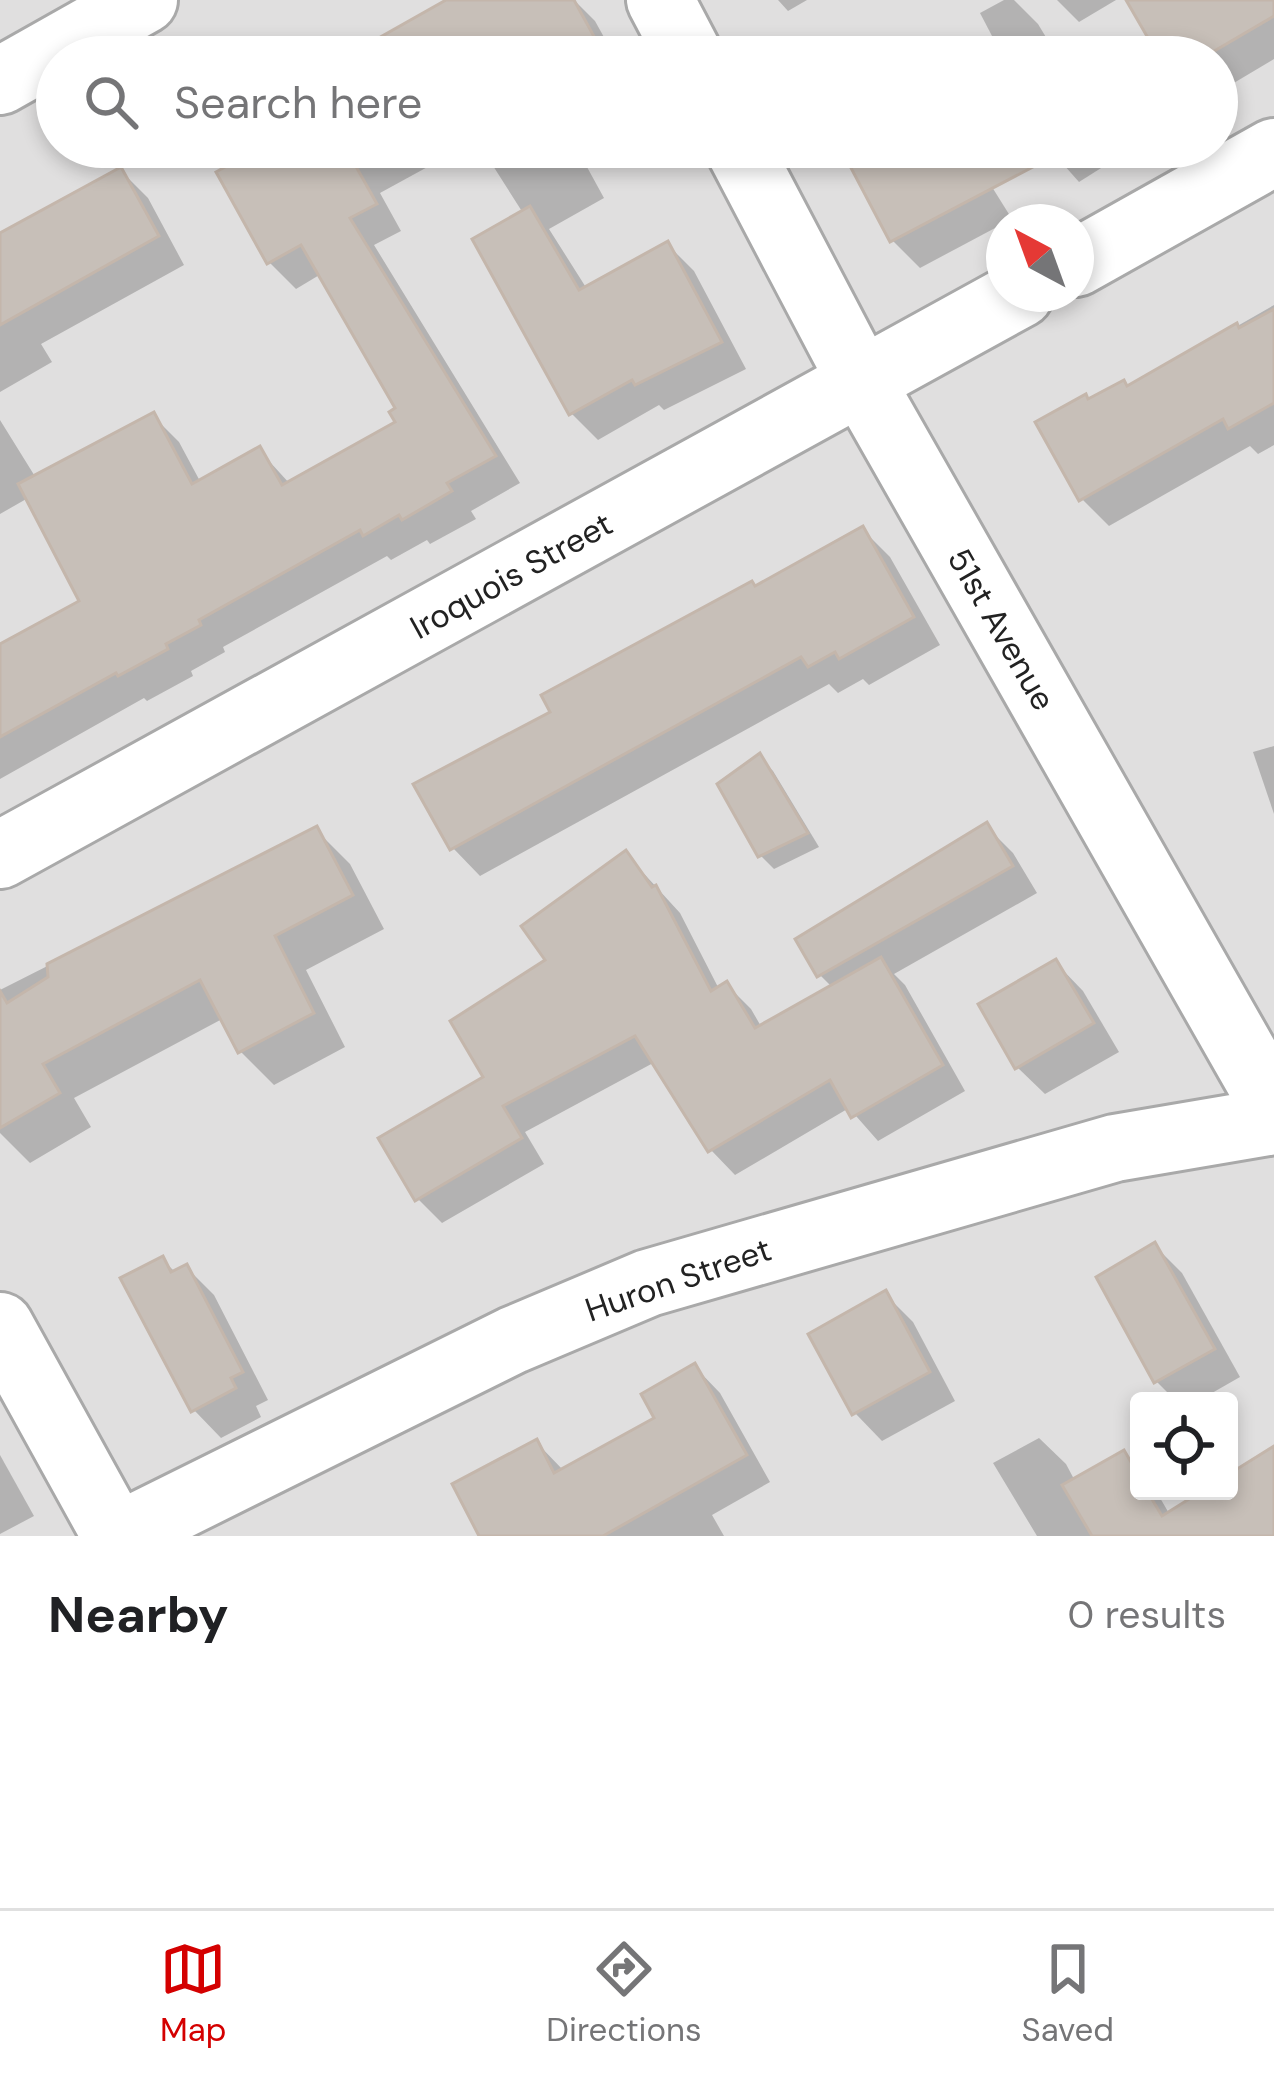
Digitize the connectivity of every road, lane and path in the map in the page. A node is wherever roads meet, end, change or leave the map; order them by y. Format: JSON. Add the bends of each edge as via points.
{"nodes":[{"id":1,"x":144,"y":0,"type":"edge"},
{"id":2,"x":660,"y":0,"type":"edge"},
{"id":3,"x":80,"y":36,"type":"edge"},
{"id":4,"x":679,"y":36,"type":"edge"},
{"id":5,"x":36,"y":61,"type":"edge"},
{"id":6,"x":0,"y":81,"type":"edge"},
{"id":7,"x":1274,"y":152,"type":"edge"},
{"id":8,"x":749,"y":168,"type":"edge"},
{"id":9,"x":1094,"y":252,"type":"edge"},
{"id":10,"x":988,"y":312,"type":"edge"},
{"id":11,"x":862,"y":383,"type":"junction"},
{"id":12,"x":0,"y":855,"type":"edge"},
{"id":13,"x":1274,"y":1107,"type":"edge"},
{"id":14,"x":1274,"y":1121,"type":"edge"},
{"id":15,"x":0,"y":1326,"type":"edge"},
{"id":16,"x":117,"y":1536,"type":"edge"}],
"edges":[{"from":1,"to":3,"type":"street"},
{"from":2,"to":4,"type":"street"},
{"from":5,"to":6,"type":"street"},
{"from":7,"to":9,"type":"street"},
{"from":8,"to":11,"type":"street","name":"51st Avenue"},
{"from":10,"to":11,"type":"street","name":"Iroquois Street"},
{"from":11,"to":12,"type":"street","name":"Iroquois Street"},
{"from":11,"to":13,"type":"street","name":"51st Avenue"},
{"from":14,"to":16,"type":"street","name":"Huron Street","via":[[1115,1148],[648,1283],[513,1340]]},
{"from":15,"to":16,"type":"street"}]}
